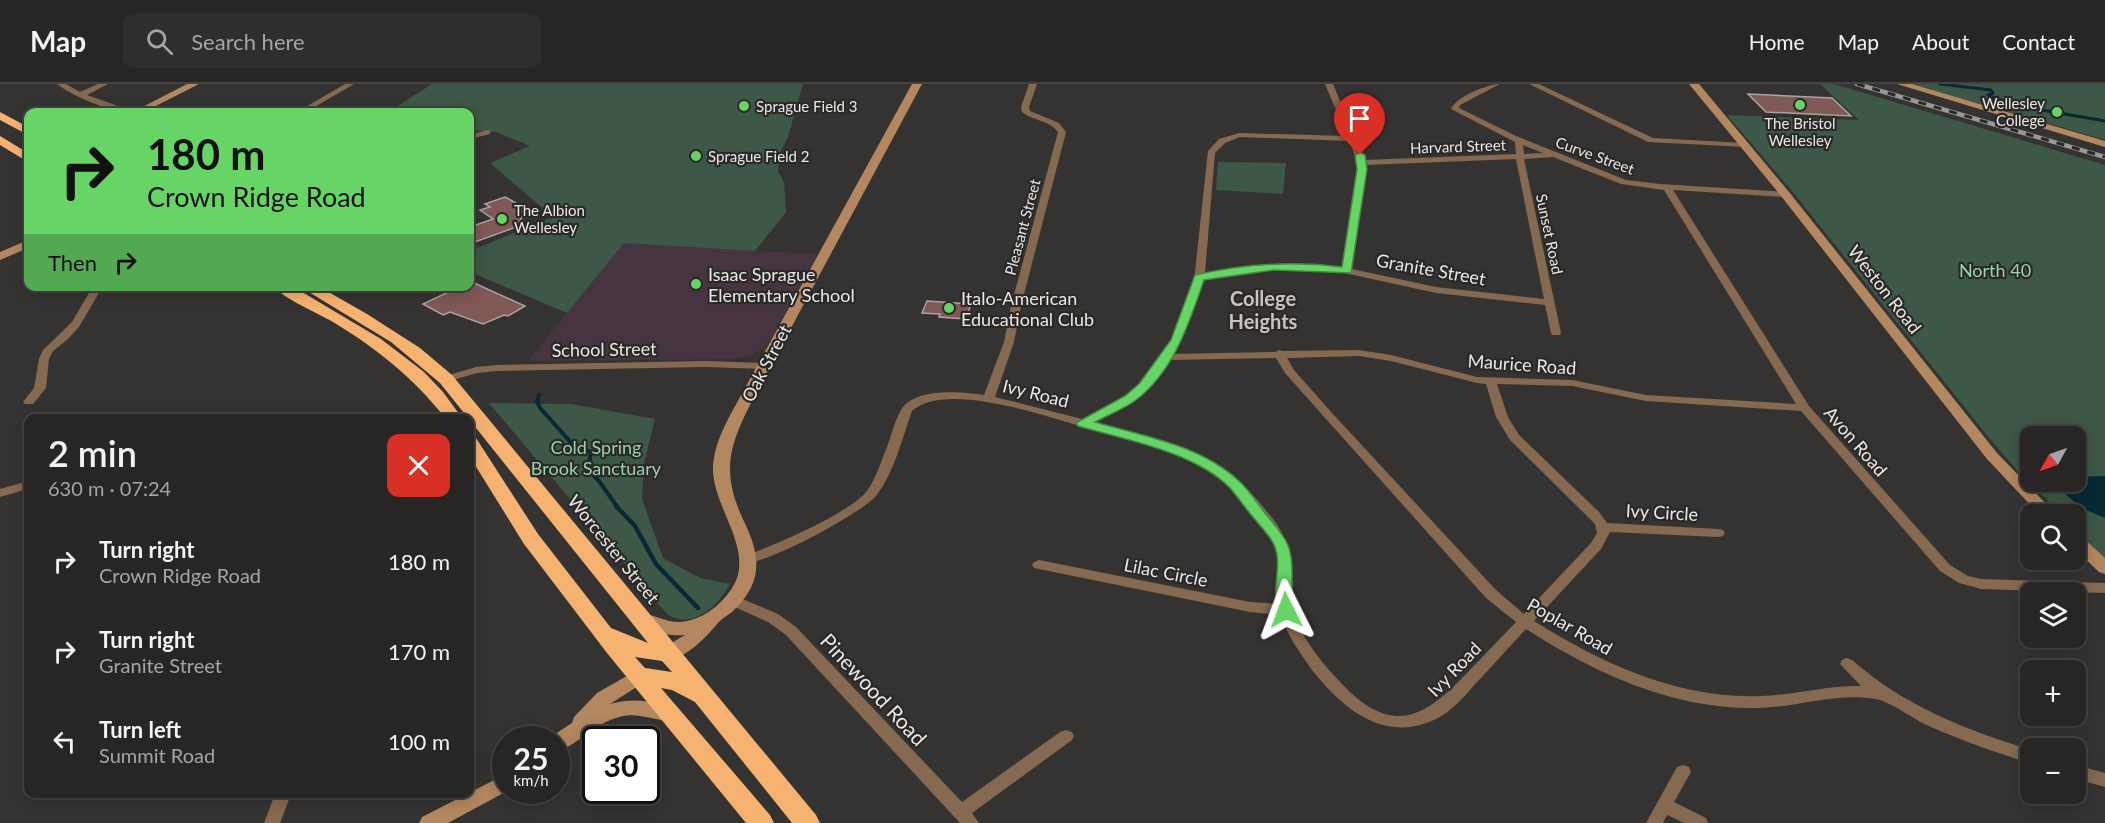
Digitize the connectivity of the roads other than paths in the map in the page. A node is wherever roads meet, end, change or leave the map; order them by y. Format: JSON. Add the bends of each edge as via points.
{"nodes":[{"id":1,"x":61,"y":84,"type":"edge"},
{"id":2,"x":104,"y":84,"type":"edge"},
{"id":3,"x":194,"y":84,"type":"edge"},
{"id":4,"x":350,"y":84,"type":"edge"},
{"id":5,"x":917,"y":84,"type":"edge"},
{"id":6,"x":1033,"y":84,"type":"edge"},
{"id":7,"x":1329,"y":84,"type":"edge"},
{"id":8,"x":1496,"y":84,"type":"edge"},
{"id":9,"x":1533,"y":84,"type":"edge"},
{"id":10,"x":1694,"y":84,"type":"edge"},
{"id":11,"x":1902,"y":84,"type":"edge"},
{"id":12,"x":80,"y":95,"type":"junction"},
{"id":13,"x":119,"y":108,"type":"edge"},
{"id":14,"x":146,"y":108,"type":"edge"},
{"id":15,"x":308,"y":108,"type":"edge"},
{"id":16,"x":0,"y":115,"type":"edge"},
{"id":17,"x":24,"y":130,"type":"edge"},
{"id":18,"x":487,"y":132,"type":"dead end"},
{"id":19,"x":474,"y":136,"type":"edge"},
{"id":20,"x":1353,"y":139,"type":"junction"},
{"id":21,"x":0,"y":140,"type":"edge"},
{"id":22,"x":1519,"y":141,"type":"junction"},
{"id":23,"x":2105,"y":144,"type":"edge"},
{"id":24,"x":1745,"y":145,"type":"junction"},
{"id":25,"x":24,"y":155,"type":"edge"},
{"id":26,"x":1555,"y":155,"type":"junction"},
{"id":27,"x":1520,"y":157,"type":"junction"},
{"id":28,"x":1362,"y":163,"type":"junction"},
{"id":29,"x":1667,"y":188,"type":"junction"},
{"id":30,"x":1785,"y":194,"type":"junction"},
{"id":31,"x":24,"y":246,"type":"edge"},
{"id":32,"x":0,"y":256,"type":"edge"},
{"id":33,"x":1347,"y":271,"type":"junction"},
{"id":34,"x":1199,"y":277,"type":"junction"},
{"id":35,"x":96,"y":291,"type":"edge"},
{"id":36,"x":289,"y":291,"type":"edge"},
{"id":37,"x":315,"y":291,"type":"edge"},
{"id":38,"x":1550,"y":303,"type":"junction"},
{"id":39,"x":1556,"y":333,"type":"dead end"},
{"id":40,"x":1279,"y":353,"type":"junction"},
{"id":41,"x":1166,"y":357,"type":"junction"},
{"id":42,"x":764,"y":366,"type":"junction"},
{"id":43,"x":447,"y":379,"type":"junction"},
{"id":44,"x":1491,"y":382,"type":"junction"},
{"id":45,"x":987,"y":400,"type":"junction"},
{"id":46,"x":29,"y":402,"type":"dead end"},
{"id":47,"x":1804,"y":408,"type":"junction"},
{"id":48,"x":451,"y":414,"type":"edge"},
{"id":49,"x":1083,"y":423,"type":"junction"},
{"id":50,"x":474,"y":448,"type":"edge"},
{"id":51,"x":24,"y":486,"type":"edge"},
{"id":52,"x":0,"y":493,"type":"edge"},
{"id":53,"x":2038,"y":504,"type":"edge"},
{"id":54,"x":1603,"y":527,"type":"junction"},
{"id":55,"x":1718,"y":533,"type":"dead end"},
{"id":56,"x":2086,"y":550,"type":"edge"},
{"id":57,"x":750,"y":559,"type":"junction"},
{"id":58,"x":1039,"y":565,"type":"dead end"},
{"id":59,"x":2105,"y":568,"type":"edge"},
{"id":60,"x":2105,"y":588,"type":"edge"},
{"id":61,"x":733,"y":600,"type":"junction"},
{"id":62,"x":1286,"y":610,"type":"junction"},
{"id":63,"x":639,"y":616,"type":"junction"},
{"id":64,"x":715,"y":616,"type":"junction"},
{"id":65,"x":1524,"y":622,"type":"junction"},
{"id":66,"x":601,"y":630,"type":"junction"},
{"id":67,"x":669,"y":653,"type":"junction"},
{"id":68,"x":1847,"y":664,"type":"dead end"},
{"id":69,"x":639,"y":676,"type":"junction"},
{"id":70,"x":1882,"y":694,"type":"junction"},
{"id":71,"x":713,"y":706,"type":"junction"},
{"id":72,"x":672,"y":715,"type":"junction"},
{"id":73,"x":570,"y":732,"type":"edge"},
{"id":74,"x":570,"y":735,"type":"edge"},
{"id":75,"x":1066,"y":736,"type":"dead end"},
{"id":76,"x":2020,"y":753,"type":"edge"},
{"id":77,"x":1683,"y":772,"type":"dead end"},
{"id":78,"x":2086,"y":775,"type":"edge"},
{"id":79,"x":2105,"y":780,"type":"edge"},
{"id":80,"x":492,"y":789,"type":"edge"},
{"id":81,"x":281,"y":798,"type":"edge"},
{"id":82,"x":1665,"y":806,"type":"junction"},
{"id":83,"x":966,"y":817,"type":"edge"},
{"id":84,"x":272,"y":823,"type":"edge"},
{"id":85,"x":429,"y":823,"type":"edge"},
{"id":86,"x":761,"y":823,"type":"edge"},
{"id":87,"x":807,"y":823,"type":"edge"},
{"id":88,"x":1654,"y":823,"type":"edge"},
{"id":89,"x":1700,"y":823,"type":"edge"}],
"edges":[{"from":1,"to":12,"type":"street"},
{"from":2,"to":12,"type":"street"},
{"from":3,"to":14,"type":"street"},
{"from":4,"to":15,"type":"street"},
{"from":5,"to":42,"type":"street","name":"Oak Street"},
{"from":6,"to":45,"type":"street","name":"Pleasant Street","via":[[1026,112],[1056,124],[1062,134],[1009,342]]},
{"from":7,"to":20,"type":"street"},
{"from":8,"to":22,"type":"street","name":"Curve Street","via":[[1455,109]]},
{"from":9,"to":24,"type":"street","via":[[1654,140]]},
{"from":10,"to":24,"type":"street","name":"Weston Road"},
{"from":11,"to":23,"type":"street"},
{"from":12,"to":13,"type":"street"},
{"from":16,"to":17,"type":"highway"},
{"from":18,"to":19,"type":"street"},
{"from":20,"to":28,"type":"street"},
{"from":20,"to":34,"type":"street","via":[[1244,135],[1216,145],[1211,153]]},
{"from":21,"to":25,"type":"highway"},
{"from":22,"to":26,"type":"street","name":"Curve Street"},
{"from":22,"to":27,"type":"street","name":"Sunset Road"},
{"from":24,"to":30,"type":"street","name":"Weston Road"},
{"from":26,"to":27,"type":"street","name":"Harvard Street"},
{"from":26,"to":29,"type":"street","name":"Curve Street","via":[[1619,181]]},
{"from":27,"to":28,"type":"street","name":"Harvard Street"},
{"from":27,"to":38,"type":"street","name":"Sunset Road"},
{"from":28,"to":33,"type":"street"},
{"from":29,"to":30,"type":"street","name":"Curve Street"},
{"from":29,"to":47,"type":"street","name":"Avon Road"},
{"from":30,"to":53,"type":"street","name":"Weston Road","via":[[1992,456]]},
{"from":31,"to":32,"type":"street"},
{"from":33,"to":34,"type":"street","name":"Granite Street","via":[[1274,267]]},
{"from":33,"to":38,"type":"street","name":"Granite Street","via":[[1431,289]]},
{"from":34,"to":41,"type":"street","via":[[1179,335]]},
{"from":35,"to":46,"type":"street","via":[[82,318],[48,348],[40,392]]},
{"from":36,"to":48,"type":"highway","via":[[389,351],[428,385]]},
{"from":37,"to":43,"type":"highway","name":"Worcester Street","via":[[390,333]]},
{"from":38,"to":39,"type":"street","name":"Sunset Road"},
{"from":40,"to":41,"type":"street","name":"Maurice Road"},
{"from":40,"to":44,"type":"street","name":"Maurice Road","via":[[1372,354]]},
{"from":40,"to":65,"type":"street","name":"Poplar Road","via":[[1294,377],[1491,594]]},
{"from":41,"to":49,"type":"street","via":[[1137,394]]},
{"from":42,"to":43,"type":"street","name":"School Street","via":[[503,367]]},
{"from":42,"to":57,"type":"street","name":"Oak Street","via":[[731,430],[721,464],[724,497]]},
{"from":43,"to":63,"type":"highway","name":"Worcester Street"},
{"from":44,"to":47,"type":"street","name":"Maurice Road","via":[[1572,383],[1646,398]]},
{"from":44,"to":54,"type":"street","via":[[1502,417],[1514,437]]},
{"from":45,"to":49,"type":"street","name":"Ivy Road"},
{"from":45,"to":57,"type":"street","name":"Ivy Road","via":[[939,396],[914,403],[907,410],[867,499]]},
{"from":47,"to":60,"type":"street","name":"Avon Road","via":[[1954,574],[1989,585]]},
{"from":49,"to":62,"type":"street","name":"Ivy Road","via":[[1176,450],[1206,464],[1234,484],[1281,543],[1285,556]]},
{"from":50,"to":66,"type":"highway","via":[[528,534]]},
{"from":51,"to":52,"type":"street"},
{"from":54,"to":55,"type":"street","name":"Ivy Circle"},
{"from":54,"to":65,"type":"street","name":"Ivy Road","via":[[1603,536],[1596,546]]},
{"from":56,"to":59,"type":"street"},
{"from":57,"to":61,"type":"street","via":[[744,584]]},
{"from":58,"to":62,"type":"street","name":"Lilac Circle","via":[[1250,607]]},
{"from":61,"to":64,"type":"street"},
{"from":61,"to":83,"type":"street","name":"Pinewood Road","via":[[791,631]]},
{"from":62,"to":65,"type":"street","name":"Ivy Road","via":[[1309,654],[1338,692],[1371,716],[1404,722],[1424,720],[1440,710]]},
{"from":63,"to":64,"type":"street","via":[[676,629],[697,626]]},
{"from":63,"to":67,"type":"highway","name":"Worcester Street"},
{"from":64,"to":67,"type":"street","via":[[697,635]]},
{"from":65,"to":70,"type":"street","name":"Poplar Road","via":[[1619,674],[1680,695],[1760,702],[1854,691]]},
{"from":66,"to":67,"type":"highway","via":[[631,648]]},
{"from":66,"to":69,"type":"highway"},
{"from":67,"to":71,"type":"highway","name":"Worcester Street"},
{"from":68,"to":70,"type":"street"},
{"from":69,"to":71,"type":"highway","via":[[677,682]]},
{"from":69,"to":72,"type":"highway"},
{"from":69,"to":73,"type":"street","via":[[604,698]]},
{"from":70,"to":76,"type":"street","via":[[1952,730]]},
{"from":71,"to":87,"type":"highway","name":"Worcester Street"},
{"from":72,"to":74,"type":"street","via":[[651,707],[626,706]]},
{"from":72,"to":86,"type":"highway"},
{"from":75,"to":83,"type":"street"},
{"from":77,"to":82,"type":"street"},
{"from":78,"to":79,"type":"street"},
{"from":80,"to":85,"type":"street"},
{"from":81,"to":84,"type":"street"},
{"from":82,"to":88,"type":"street"},
{"from":82,"to":89,"type":"street"}]}
